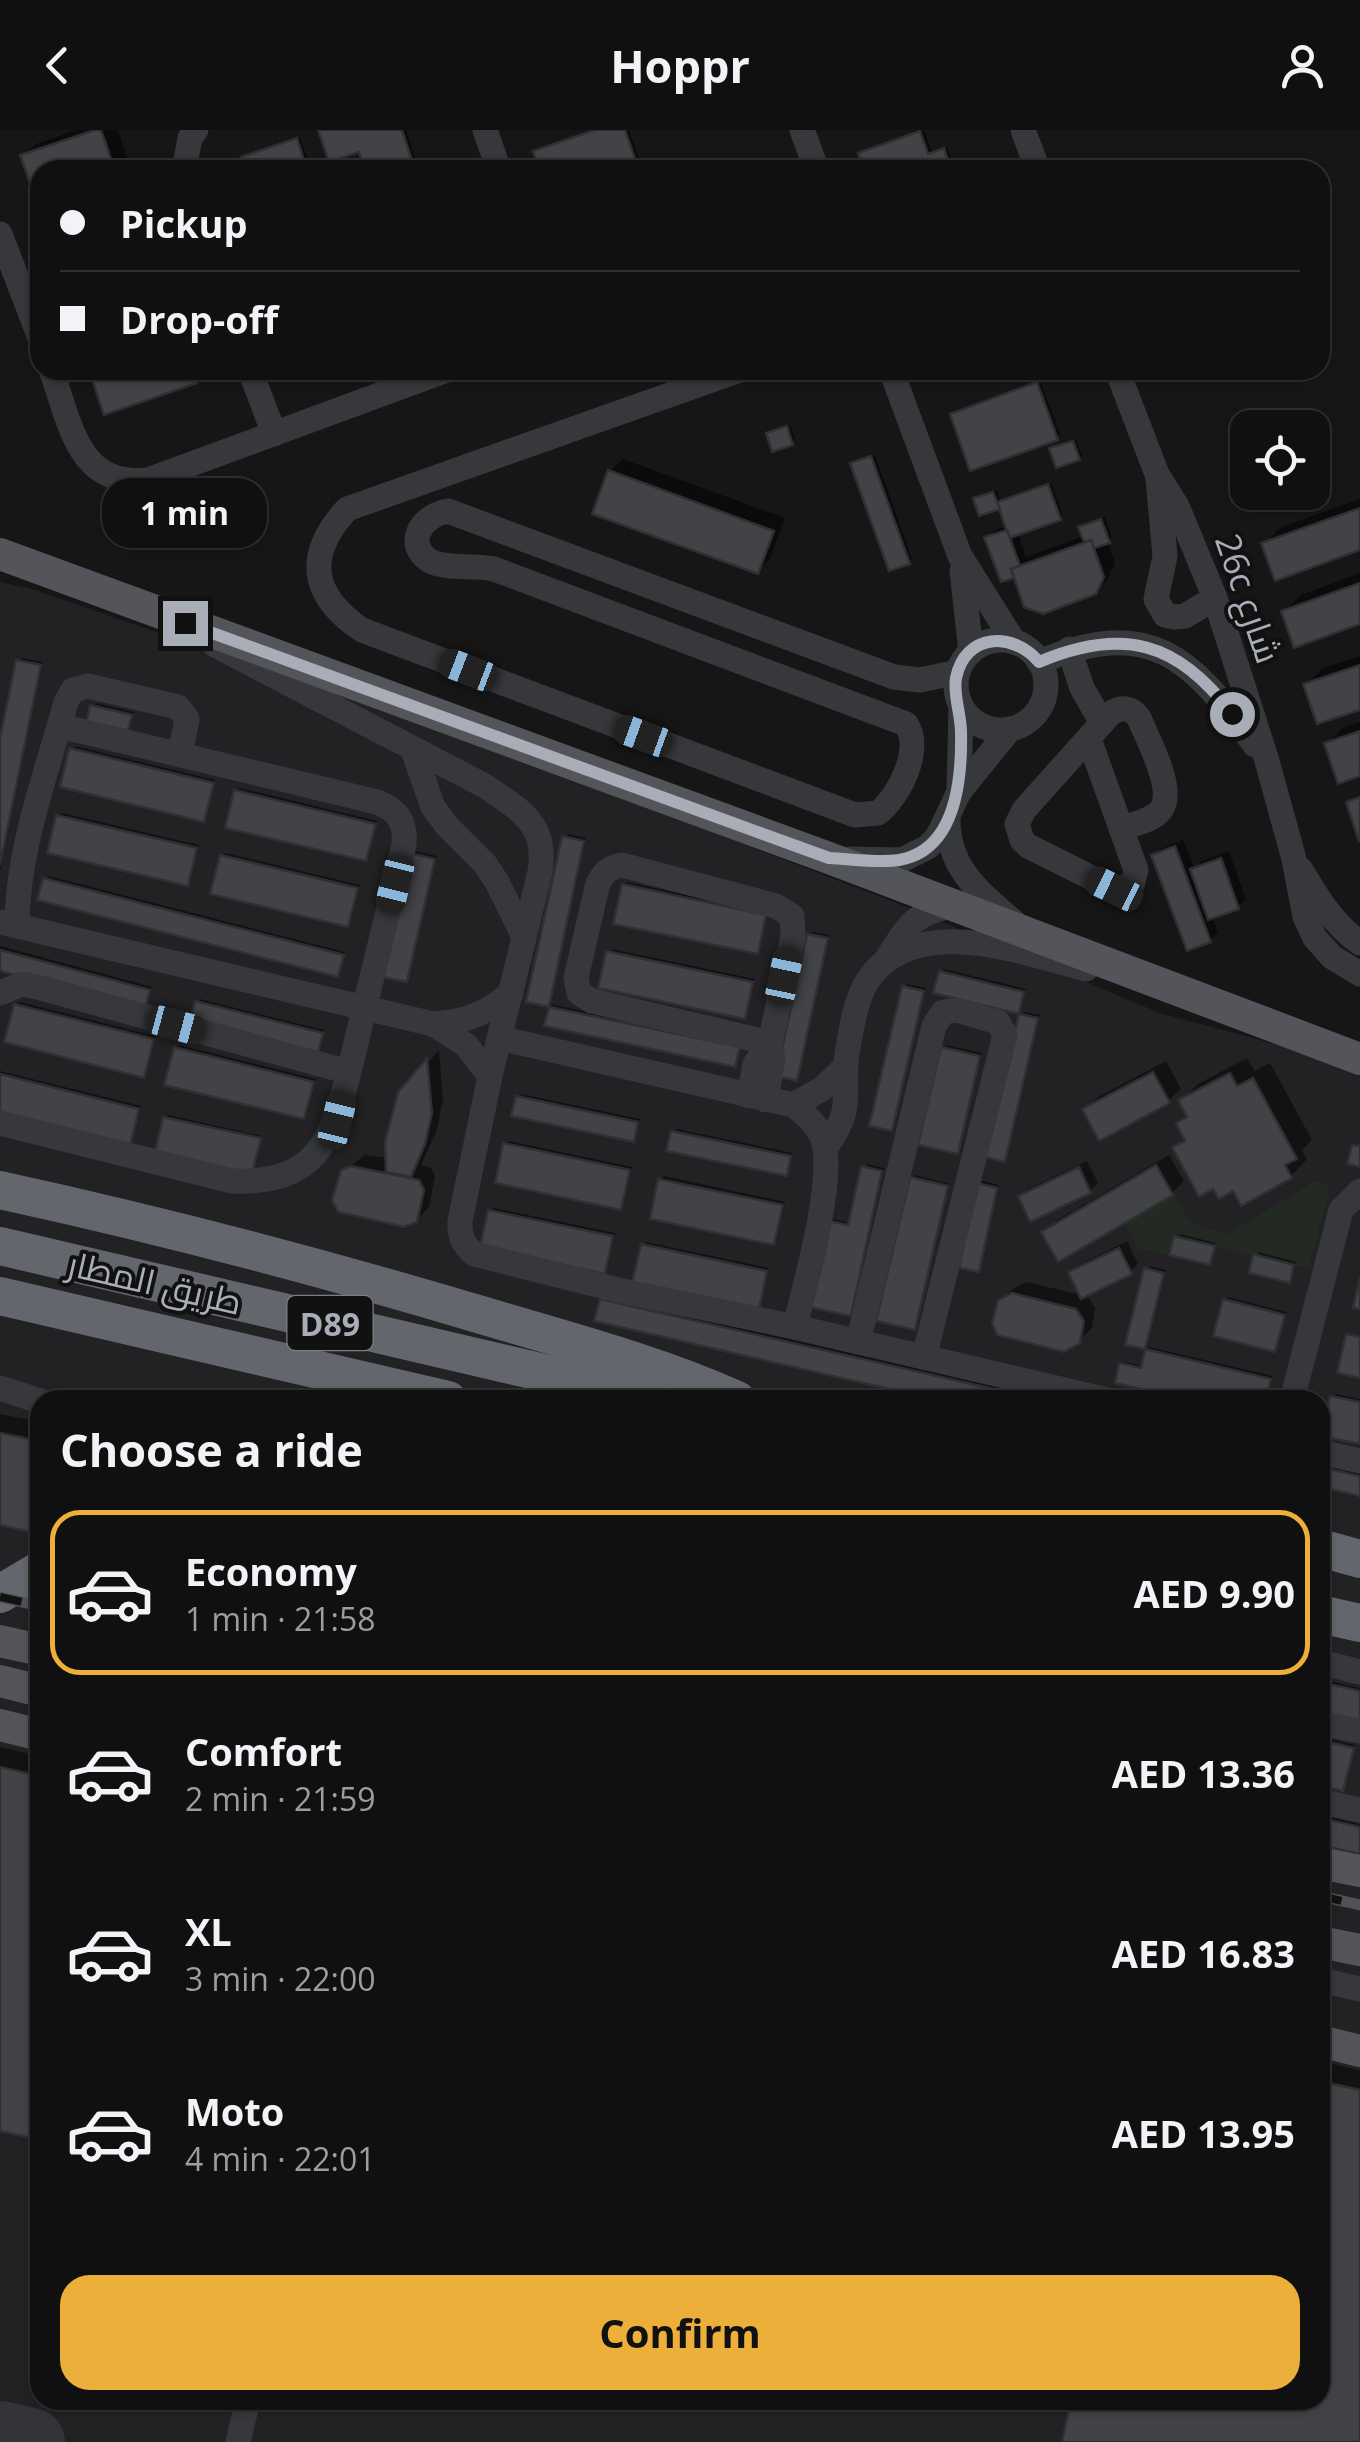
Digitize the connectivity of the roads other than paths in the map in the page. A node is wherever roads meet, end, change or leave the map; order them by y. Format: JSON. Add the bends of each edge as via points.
{"nodes":[{"id":1,"x":196,"y":130,"type":"edge"},
{"id":2,"x":485,"y":130,"type":"edge"},
{"id":3,"x":802,"y":130,"type":"edge"},
{"id":4,"x":1022,"y":130,"type":"edge"},
{"id":5,"x":186,"y":160,"type":"edge"},
{"id":6,"x":496,"y":160,"type":"edge"},
{"id":7,"x":814,"y":160,"type":"edge"},
{"id":8,"x":1034,"y":160,"type":"edge"},
{"id":9,"x":0,"y":234,"type":"edge"},
{"id":10,"x":30,"y":312,"type":"edge"},
{"id":11,"x":56,"y":380,"type":"edge"},
{"id":12,"x":254,"y":380,"type":"edge"},
{"id":13,"x":420,"y":380,"type":"edge"},
{"id":14,"x":712,"y":380,"type":"edge"},
{"id":15,"x":895,"y":380,"type":"edge"},
{"id":16,"x":1121,"y":380,"type":"edge"},
{"id":17,"x":274,"y":434,"type":"junction"},
{"id":18,"x":1157,"y":474,"type":"junction"},
{"id":19,"x":0,"y":554,"type":"edge"},
{"id":20,"x":960,"y":556,"type":"junction"},
{"id":21,"x":0,"y":571,"type":"edge"},
{"id":22,"x":74,"y":584,"type":"junction"},
{"id":23,"x":1216,"y":598,"type":"junction"},
{"id":24,"x":149,"y":610,"type":"junction"},
{"id":25,"x":1014,"y":642,"type":"junction"},
{"id":26,"x":1069,"y":649,"type":"junction"},
{"id":27,"x":964,"y":662,"type":"junction"},
{"id":28,"x":1039,"y":662,"type":"junction"},
{"id":29,"x":961,"y":706,"type":"junction"},
{"id":30,"x":60,"y":726,"type":"junction"},
{"id":31,"x":1010,"y":729,"type":"junction"},
{"id":32,"x":1095,"y":731,"type":"junction"},
{"id":33,"x":413,"y":750,"type":"junction"},
{"id":34,"x":180,"y":754,"type":"junction"},
{"id":35,"x":1267,"y":762,"type":"junction"},
{"id":36,"x":959,"y":792,"type":"junction"},
{"id":37,"x":948,"y":818,"type":"junction"},
{"id":38,"x":1122,"y":828,"type":"junction"},
{"id":39,"x":461,"y":840,"type":"junction"},
{"id":40,"x":404,"y":845,"type":"junction"},
{"id":41,"x":829,"y":858,"type":"junction"},
{"id":42,"x":1294,"y":858,"type":"junction"},
{"id":43,"x":954,"y":906,"type":"junction"},
{"id":44,"x":8,"y":924,"type":"edge"},
{"id":45,"x":1028,"y":934,"type":"junction"},
{"id":46,"x":524,"y":937,"type":"junction"},
{"id":47,"x":1360,"y":943,"type":"edge"},
{"id":48,"x":884,"y":963,"type":"junction"},
{"id":49,"x":1360,"y":974,"type":"edge"},
{"id":50,"x":1140,"y":978,"type":"junction"},
{"id":51,"x":0,"y":993,"type":"edge"},
{"id":52,"x":510,"y":993,"type":"junction"},
{"id":53,"x":364,"y":1008,"type":"junction"},
{"id":54,"x":433,"y":1024,"type":"junction"},
{"id":55,"x":499,"y":1038,"type":"junction"},
{"id":56,"x":770,"y":1043,"type":"junction"},
{"id":57,"x":1360,"y":1059,"type":"edge"},
{"id":58,"x":846,"y":1066,"type":"junction"},
{"id":59,"x":349,"y":1072,"type":"junction"},
{"id":60,"x":490,"y":1076,"type":"junction"},
{"id":61,"x":758,"y":1098,"type":"junction"},
{"id":62,"x":793,"y":1105,"type":"junction"},
{"id":63,"x":0,"y":1124,"type":"edge"},
{"id":64,"x":825,"y":1148,"type":"junction"},
{"id":65,"x":0,"y":1190,"type":"edge"},
{"id":66,"x":1360,"y":1191,"type":"edge"},
{"id":67,"x":0,"y":1246,"type":"edge"},
{"id":68,"x":0,"y":1296,"type":"edge"},
{"id":69,"x":0,"y":1314,"type":"edge"},
{"id":70,"x":795,"y":1327,"type":"junction"},
{"id":71,"x":158,"y":1333,"type":"junction"},
{"id":72,"x":858,"y":1342,"type":"junction"},
{"id":73,"x":924,"y":1358,"type":"junction"},
{"id":74,"x":0,"y":1388,"type":"edge"},
{"id":75,"x":405,"y":1390,"type":"edge"},
{"id":76,"x":617,"y":1390,"type":"edge"},
{"id":77,"x":711,"y":1390,"type":"edge"},
{"id":78,"x":1063,"y":1390,"type":"edge"},
{"id":79,"x":1295,"y":1390,"type":"edge"},
{"id":80,"x":30,"y":1397,"type":"edge"},
{"id":81,"x":1330,"y":1454,"type":"edge"},
{"id":82,"x":1360,"y":1461,"type":"edge"},
{"id":83,"x":1330,"y":1550,"type":"edge"},
{"id":84,"x":1360,"y":1558,"type":"edge"},
{"id":85,"x":30,"y":1576,"type":"edge"},
{"id":86,"x":0,"y":1594,"type":"edge"},
{"id":87,"x":1330,"y":1616,"type":"edge"},
{"id":88,"x":1360,"y":1623,"type":"edge"},
{"id":89,"x":0,"y":1641,"type":"edge"},
{"id":90,"x":30,"y":1648,"type":"edge"},
{"id":91,"x":1330,"y":1664,"type":"edge"},
{"id":92,"x":1360,"y":1672,"type":"edge"},
{"id":93,"x":0,"y":1681,"type":"edge"},
{"id":94,"x":30,"y":1688,"type":"edge"},
{"id":95,"x":1330,"y":1724,"type":"edge"},
{"id":96,"x":0,"y":1725,"type":"edge"},
{"id":97,"x":1360,"y":1731,"type":"edge"},
{"id":98,"x":30,"y":1732,"type":"edge"},
{"id":99,"x":1330,"y":1801,"type":"edge"},
{"id":100,"x":1356,"y":1802,"type":"edge"},
{"id":101,"x":1330,"y":1865,"type":"edge"},
{"id":102,"x":1360,"y":1871,"type":"edge"},
{"id":103,"x":1330,"y":1944,"type":"edge"},
{"id":104,"x":1360,"y":1950,"type":"edge"},
{"id":105,"x":1330,"y":1982,"type":"edge"},
{"id":106,"x":1360,"y":1990,"type":"edge"},
{"id":107,"x":1330,"y":2044,"type":"edge"},
{"id":108,"x":1360,"y":2051,"type":"edge"},
{"id":109,"x":246,"y":2410,"type":"edge"},
{"id":110,"x":238,"y":2442,"type":"edge"}],
"edges":[{"from":1,"to":5,"type":"street"},
{"from":2,"to":6,"type":"street"},
{"from":3,"to":7,"type":"street"},
{"from":4,"to":8,"type":"street"},
{"from":9,"to":10,"type":"street"},
{"from":11,"to":17,"type":"street","via":[[87,461],[126,482]]},
{"from":12,"to":17,"type":"street"},
{"from":13,"to":17,"type":"street"},
{"from":14,"to":27,"type":"street","via":[[348,509],[327,531],[318,559],[322,588],[337,614],[362,630],[854,815],[878,814],[894,796],[914,745],[906,724],[494,568],[432,562],[417,537],[422,522],[448,511],[894,677],[920,680]]},
{"from":15,"to":20,"type":"street"},
{"from":16,"to":18,"type":"street","name":"26c شارع"},
{"from":18,"to":23,"type":"street","name":"26c شارع"},
{"from":18,"to":23,"type":"street","via":[[1165,556],[1158,608],[1174,618],[1186,616]]},
{"from":19,"to":22,"type":"main road"},
{"from":20,"to":25,"type":"street"},
{"from":20,"to":27,"type":"street"},
{"from":21,"to":22,"type":"main road"},
{"from":22,"to":24,"type":"main road"},
{"from":23,"to":35,"type":"street","name":"26c شارع"},
{"from":24,"to":33,"type":"street"},
{"from":24,"to":41,"type":"main road"},
{"from":25,"to":27,"type":"street","via":[[996,640]]},
{"from":25,"to":28,"type":"street"},
{"from":26,"to":28,"type":"street"},
{"from":26,"to":32,"type":"street"},
{"from":26,"to":35,"type":"street","via":[[1118,642],[1181,661],[1215,691]]},
{"from":27,"to":29,"type":"street","via":[[956,689]]},
{"from":28,"to":31,"type":"street","via":[[1042,703]]},
{"from":29,"to":31,"type":"street","via":[[976,723]]},
{"from":29,"to":36,"type":"street"},
{"from":30,"to":34,"type":"street"},
{"from":30,"to":34,"type":"street","via":[[69,696],[80,686],[171,705],[187,718]]},
{"from":30,"to":44,"type":"street"},
{"from":31,"to":36,"type":"street"},
{"from":32,"to":38,"type":"street"},
{"from":32,"to":38,"type":"street","via":[[1121,708],[1136,714],[1166,790],[1156,815]]},
{"from":32,"to":38,"type":"street","via":[[1024,810],[1018,832],[1028,846],[1120,890],[1136,874]]},
{"from":33,"to":39,"type":"street","via":[[433,806]]},
{"from":33,"to":46,"type":"street","via":[[485,786],[534,826],[542,856]]},
{"from":34,"to":40,"type":"street","via":[[390,807],[406,830]]},
{"from":35,"to":42,"type":"street","name":"26c شارع"},
{"from":36,"to":37,"type":"street"},
{"from":37,"to":41,"type":"street","via":[[928,847],[902,860]]},
{"from":37,"to":45,"type":"street","via":[[960,870]]},
{"from":39,"to":40,"type":"street"},
{"from":39,"to":46,"type":"street","via":[[497,882]]},
{"from":40,"to":53,"type":"street"},
{"from":41,"to":43,"type":"main road"},
{"from":42,"to":47,"type":"street","via":[[1328,914]]},
{"from":42,"to":49,"type":"street","via":[[1315,938]]},
{"from":43,"to":45,"type":"main road"},
{"from":43,"to":48,"type":"street","via":[[921,914]]},
{"from":44,"to":53,"type":"street"},
{"from":45,"to":50,"type":"main road"},
{"from":46,"to":52,"type":"street"},
{"from":48,"to":50,"type":"street","via":[[920,946],[977,942]]},
{"from":48,"to":58,"type":"street","via":[[861,994]]},
{"from":50,"to":57,"type":"main road"},
{"from":51,"to":59,"type":"street","via":[[22,984],[37,987]]},
{"from":52,"to":54,"type":"street","via":[[475,1017]]},
{"from":52,"to":55,"type":"street"},
{"from":53,"to":54,"type":"street"},
{"from":53,"to":59,"type":"street"},
{"from":54,"to":60,"type":"street","via":[[466,1045]]},
{"from":55,"to":60,"type":"street"},
{"from":55,"to":61,"type":"street"},
{"from":56,"to":56,"type":"street","via":[[794,926],[785,909],[622,865],[610,868],[602,876],[576,978],[579,993]]},
{"from":56,"to":61,"type":"street","via":[[755,1064]]},
{"from":58,"to":62,"type":"street"},
{"from":58,"to":64,"type":"street","via":[[846,1110]]},
{"from":59,"to":63,"type":"street","via":[[337,1120],[321,1148],[288,1174],[261,1182],[232,1181]]},
{"from":60,"to":70,"type":"street","via":[[460,1221],[460,1234],[474,1254]]},
{"from":61,"to":62,"type":"street"},
{"from":62,"to":64,"type":"street","via":[[814,1124]]},
{"from":64,"to":70,"type":"street","via":[[822,1198]]},
{"from":65,"to":77,"type":"highway","via":[[148,1222],[438,1302]]},
{"from":66,"to":79,"type":"street","via":[[1342,1210]]},
{"from":67,"to":76,"type":"highway","name":"طريق المطار","number":"D89"},
{"from":68,"to":71,"type":"highway","name":"طريق المطار","number":"D89"},
{"from":69,"to":71,"type":"highway"},
{"from":70,"to":72,"type":"street"},
{"from":71,"to":75,"type":"highway","name":"طريق المطار","number":"D89"},
{"from":72,"to":73,"type":"street"},
{"from":72,"to":73,"type":"street","via":[[934,1026],[942,1012],[957,1010],[998,1022],[1005,1035]]},
{"from":73,"to":78,"type":"street"},
{"from":74,"to":80,"type":"street"},
{"from":81,"to":82,"type":"street"},
{"from":83,"to":84,"type":"highway"},
{"from":85,"to":86,"type":"highway"},
{"from":87,"to":88,"type":"highway"},
{"from":89,"to":90,"type":"main road"},
{"from":91,"to":92,"type":"street"},
{"from":93,"to":94,"type":"main road"},
{"from":95,"to":97,"type":"street"},
{"from":96,"to":98,"type":"main road"},
{"from":99,"to":100,"type":"street"},
{"from":101,"to":102,"type":"main road"},
{"from":103,"to":104,"type":"main road"},
{"from":105,"to":106,"type":"street"},
{"from":107,"to":108,"type":"main road"},
{"from":109,"to":110,"type":"street"}]}
